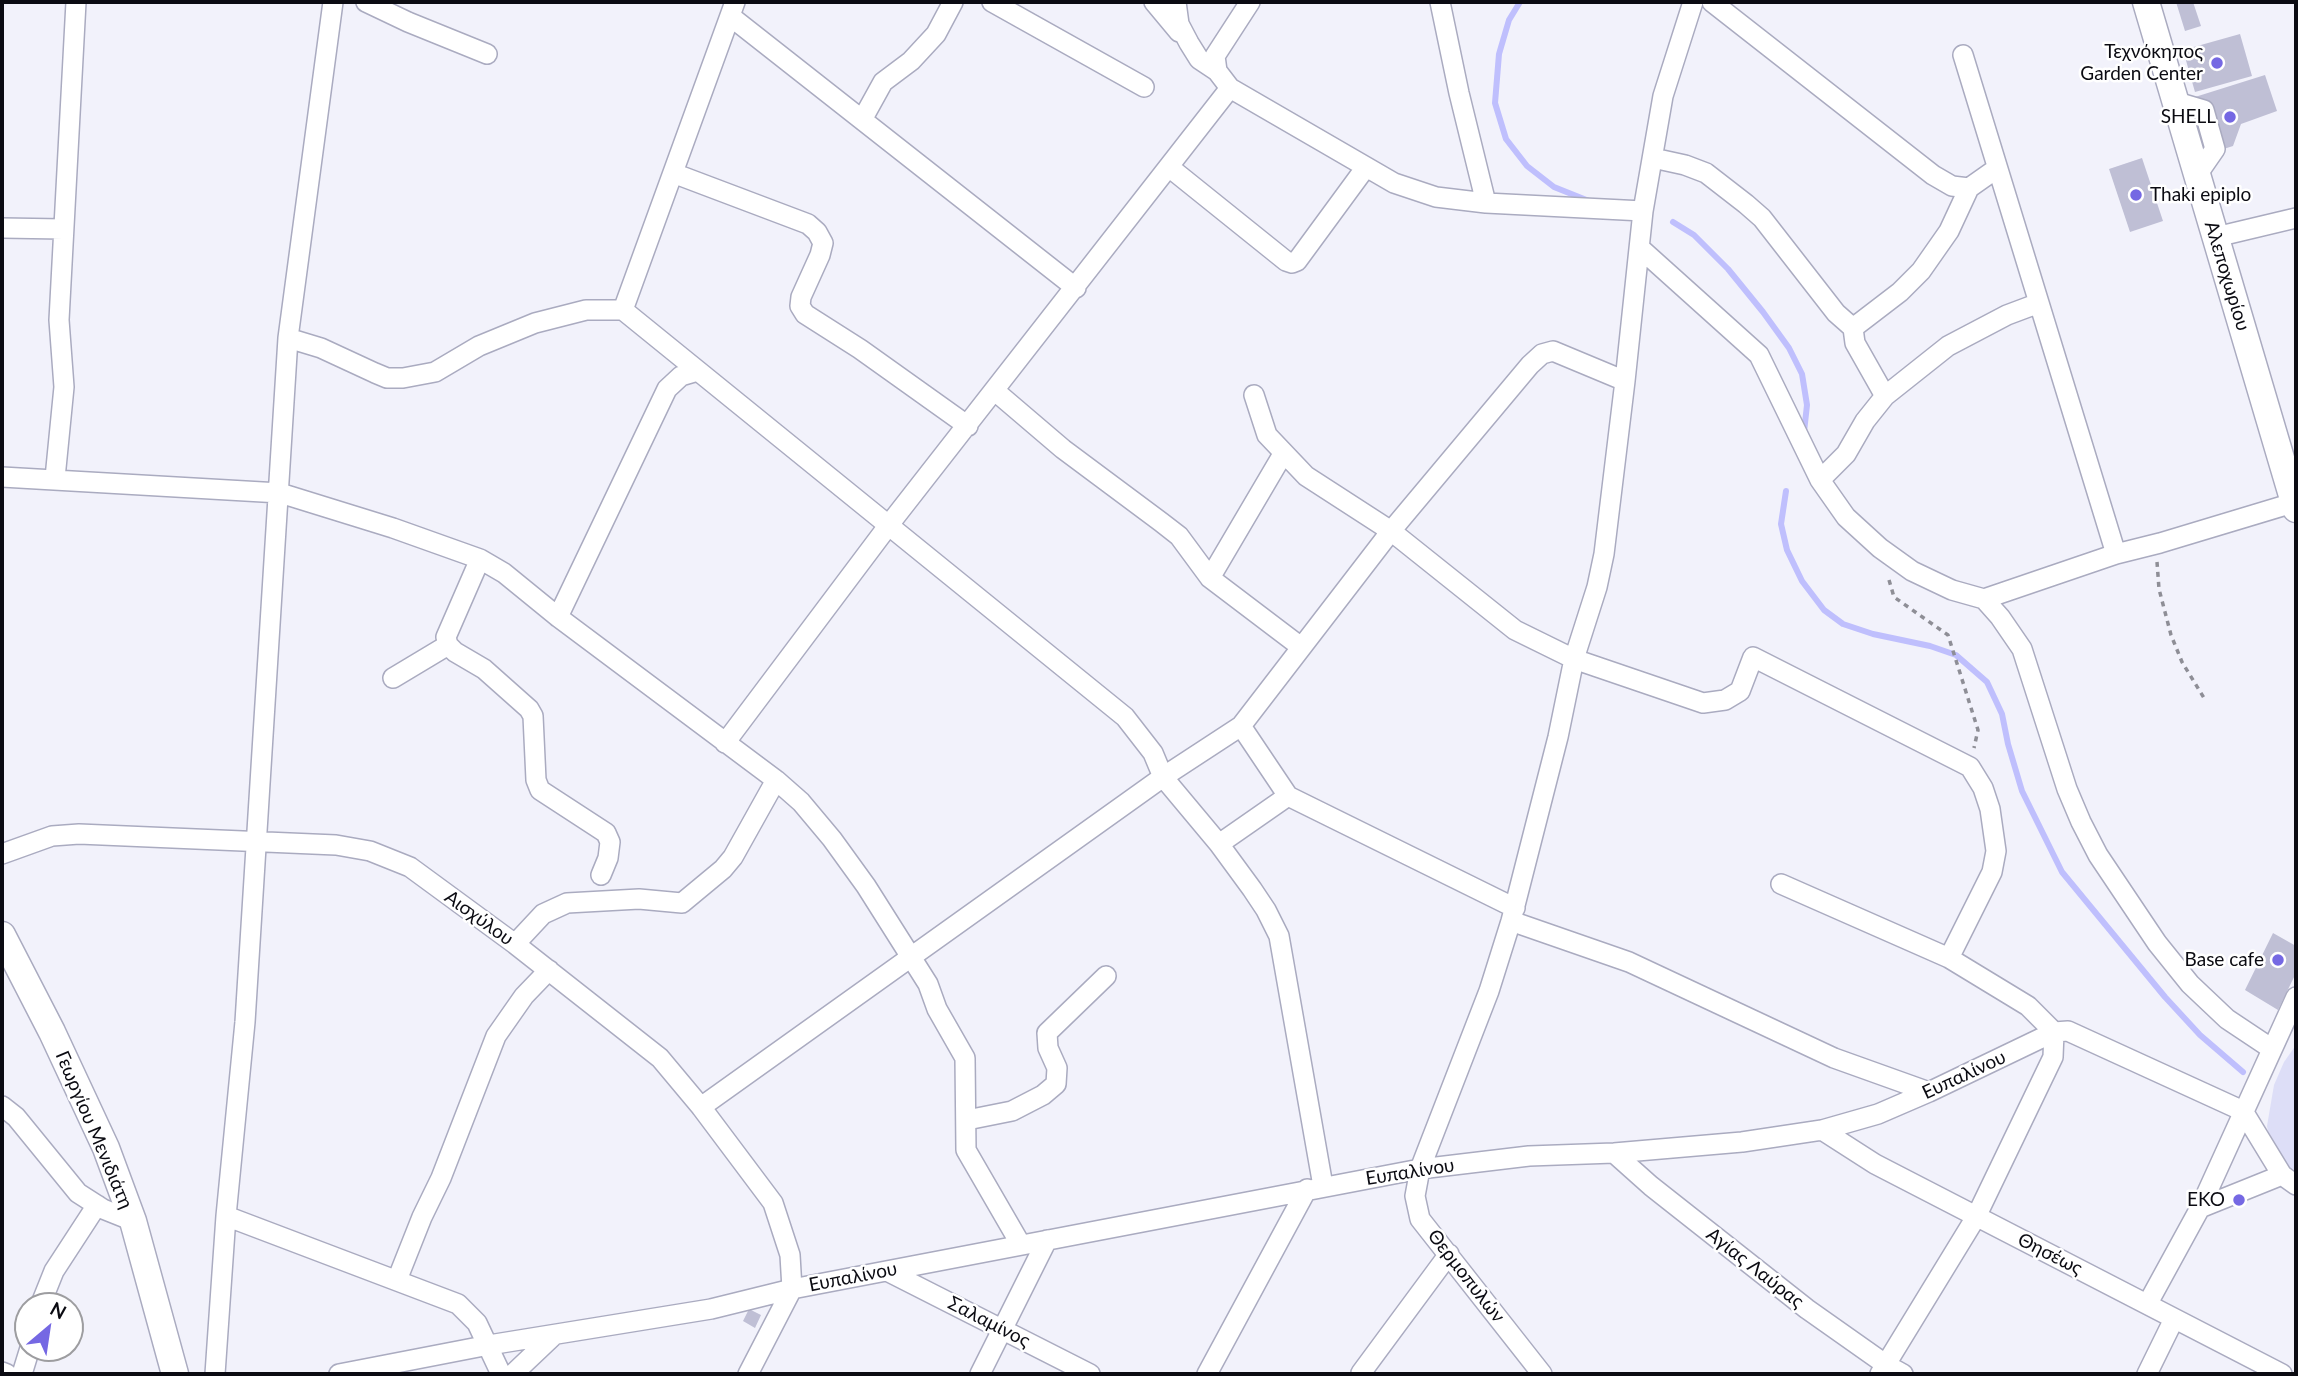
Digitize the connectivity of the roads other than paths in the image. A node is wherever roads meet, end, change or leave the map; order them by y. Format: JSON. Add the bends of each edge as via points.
{"nodes":[{"id":1,"x":76,"y":2,"type":"edge"},
{"id":2,"x":333,"y":2,"type":"edge"},
{"id":3,"x":366,"y":2,"type":"edge"},
{"id":4,"x":953,"y":2,"type":"edge"},
{"id":5,"x":992,"y":2,"type":"edge"},
{"id":6,"x":1154,"y":2,"type":"edge"},
{"id":7,"x":1176,"y":2,"type":"edge"},
{"id":8,"x":1250,"y":2,"type":"edge"},
{"id":9,"x":1440,"y":2,"type":"edge"},
{"id":10,"x":1692,"y":2,"type":"edge"},
{"id":11,"x":1713,"y":2,"type":"edge"},
{"id":12,"x":2146,"y":2,"type":"edge"},
{"id":13,"x":733,"y":9,"type":"edge"},
{"id":14,"x":1189,"y":43,"type":"junction"},
{"id":15,"x":487,"y":54,"type":"dead end"},
{"id":16,"x":1963,"y":55,"type":"dead end"},
{"id":17,"x":1217,"y":71,"type":"junction"},
{"id":18,"x":1144,"y":87,"type":"dead end"},
{"id":19,"x":1230,"y":88,"type":"junction"},
{"id":20,"x":862,"y":120,"type":"junction"},
{"id":21,"x":1653,"y":158,"type":"junction"},
{"id":22,"x":1169,"y":167,"type":"junction"},
{"id":23,"x":1366,"y":167,"type":"junction"},
{"id":24,"x":1996,"y":169,"type":"junction"},
{"id":25,"x":673,"y":173,"type":"junction"},
{"id":26,"x":1969,"y":188,"type":"junction"},
{"id":27,"x":1486,"y":203,"type":"junction"},
{"id":28,"x":1643,"y":211,"type":"junction"},
{"id":29,"x":2296,"y":218,"type":"edge"},
{"id":30,"x":2,"y":228,"type":"edge"},
{"id":31,"x":62,"y":229,"type":"junction"},
{"id":32,"x":2216,"y":237,"type":"junction"},
{"id":33,"x":1641,"y":249,"type":"junction"},
{"id":34,"x":1076,"y":288,"type":"junction"},
{"id":35,"x":2039,"y":303,"type":"junction"},
{"id":36,"x":623,"y":310,"type":"junction"},
{"id":37,"x":1853,"y":328,"type":"junction"},
{"id":38,"x":288,"y":338,"type":"junction"},
{"id":39,"x":698,"y":371,"type":"junction"},
{"id":40,"x":1625,"y":381,"type":"junction"},
{"id":41,"x":995,"y":391,"type":"junction"},
{"id":42,"x":1254,"y":395,"type":"dead end"},
{"id":43,"x":1885,"y":396,"type":"junction"},
{"id":44,"x":968,"y":426,"type":"junction"},
{"id":45,"x":1283,"y":454,"type":"junction"},
{"id":46,"x":2,"y":477,"type":"edge"},
{"id":47,"x":55,"y":478,"type":"junction"},
{"id":48,"x":1820,"y":480,"type":"junction"},
{"id":49,"x":280,"y":493,"type":"junction"},
{"id":50,"x":2296,"y":505,"type":"edge"},
{"id":51,"x":888,"y":526,"type":"junction"},
{"id":52,"x":1391,"y":531,"type":"junction"},
{"id":53,"x":2116,"y":554,"type":"junction"},
{"id":54,"x":480,"y":559,"type":"junction"},
{"id":55,"x":1210,"y":578,"type":"junction"},
{"id":56,"x":1984,"y":599,"type":"junction"},
{"id":57,"x":558,"y":617,"type":"junction"},
{"id":58,"x":448,"y":645,"type":"junction"},
{"id":59,"x":1301,"y":647,"type":"junction"},
{"id":60,"x":1574,"y":659,"type":"junction"},
{"id":61,"x":393,"y":678,"type":"dead end"},
{"id":62,"x":1241,"y":726,"type":"junction"},
{"id":63,"x":725,"y":743,"type":"junction"},
{"id":64,"x":1163,"y":777,"type":"junction"},
{"id":65,"x":776,"y":780,"type":"junction"},
{"id":66,"x":1288,"y":796,"type":"junction"},
{"id":67,"x":257,"y":841,"type":"junction"},
{"id":68,"x":1219,"y":844,"type":"junction"},
{"id":69,"x":2,"y":855,"type":"edge"},
{"id":70,"x":601,"y":875,"type":"dead end"},
{"id":71,"x":1781,"y":884,"type":"dead end"},
{"id":72,"x":1513,"y":915,"type":"junction"},
{"id":73,"x":2,"y":935,"type":"edge"},
{"id":74,"x":515,"y":944,"type":"junction"},
{"id":75,"x":911,"y":958,"type":"junction"},
{"id":76,"x":1949,"y":958,"type":"junction"},
{"id":77,"x":549,"y":970,"type":"junction"},
{"id":78,"x":1106,"y":976,"type":"dead end"},
{"id":79,"x":2296,"y":997,"type":"edge"},
{"id":80,"x":2292,"y":1014,"type":"edge"},
{"id":81,"x":2054,"y":1032,"type":"junction"},
{"id":82,"x":2269,"y":1056,"type":"junction"},
{"id":83,"x":1929,"y":1092,"type":"junction"},
{"id":84,"x":2,"y":1106,"type":"edge"},
{"id":85,"x":701,"y":1107,"type":"junction"},
{"id":86,"x":2243,"y":1111,"type":"junction"},
{"id":87,"x":967,"y":1120,"type":"junction"},
{"id":88,"x":1822,"y":1130,"type":"junction"},
{"id":89,"x":1614,"y":1153,"type":"junction"},
{"id":90,"x":1420,"y":1169,"type":"junction"},
{"id":91,"x":2289,"y":1180,"type":"edge"},
{"id":92,"x":1315,"y":1188,"type":"junction"},
{"id":93,"x":97,"y":1205,"type":"junction"},
{"id":94,"x":2200,"y":1208,"type":"junction"},
{"id":95,"x":226,"y":1216,"type":"junction"},
{"id":96,"x":1976,"y":1217,"type":"junction"},
{"id":97,"x":133,"y":1221,"type":"junction"},
{"id":98,"x":1047,"y":1240,"type":"junction"},
{"id":99,"x":1021,"y":1245,"type":"junction"},
{"id":100,"x":1449,"y":1254,"type":"junction"},
{"id":101,"x":887,"y":1271,"type":"junction"},
{"id":102,"x":397,"y":1280,"type":"junction"},
{"id":103,"x":792,"y":1289,"type":"junction"},
{"id":104,"x":46,"y":1292,"type":"edge"},
{"id":105,"x":2148,"y":1303,"type":"junction"},
{"id":106,"x":2174,"y":1319,"type":"junction"},
{"id":107,"x":1003,"y":1330,"type":"junction"},
{"id":108,"x":553,"y":1336,"type":"junction"},
{"id":109,"x":489,"y":1345,"type":"junction"},
{"id":110,"x":1882,"y":1369,"type":"edge"},
{"id":111,"x":2,"y":1373,"type":"edge"},
{"id":112,"x":1360,"y":1373,"type":"edge"},
{"id":113,"x":7,"y":1374,"type":"edge"},
{"id":114,"x":175,"y":1374,"type":"edge"},
{"id":115,"x":215,"y":1374,"type":"edge"},
{"id":116,"x":339,"y":1374,"type":"edge"},
{"id":117,"x":501,"y":1374,"type":"edge"},
{"id":118,"x":513,"y":1374,"type":"edge"},
{"id":119,"x":748,"y":1374,"type":"edge"},
{"id":120,"x":980,"y":1374,"type":"edge"},
{"id":121,"x":1090,"y":1374,"type":"edge"},
{"id":122,"x":1207,"y":1374,"type":"edge"},
{"id":123,"x":1542,"y":1374,"type":"edge"},
{"id":124,"x":1903,"y":1374,"type":"edge"},
{"id":125,"x":2147,"y":1374,"type":"edge"},
{"id":126,"x":2282,"y":1374,"type":"edge"}],
"edges":[{"from":1,"to":31,"type":"street"},
{"from":2,"to":38,"type":"street"},
{"from":3,"to":15,"type":"street"},
{"from":4,"to":20,"type":"street","via":[[936,34],[883,82]]},
{"from":5,"to":18,"type":"street"},
{"from":6,"to":14,"type":"street"},
{"from":7,"to":14,"type":"street"},
{"from":8,"to":17,"type":"street","via":[[1215,56]]},
{"from":9,"to":27,"type":"street"},
{"from":10,"to":21,"type":"street","name":"Θερμοπυλών","via":[[1663,96]]},
{"from":11,"to":26,"type":"street","via":[[1933,175],[1952,186]]},
{"from":12,"to":32,"type":"main road","name":"Αλεποχωρίου"},
{"from":13,"to":20,"type":"street"},
{"from":13,"to":25,"type":"street"},
{"from":14,"to":17,"type":"street","via":[[1199,59]]},
{"from":16,"to":24,"type":"street"},
{"from":17,"to":19,"type":"street"},
{"from":19,"to":22,"type":"street"},
{"from":19,"to":23,"type":"street"},
{"from":20,"to":34,"type":"street"},
{"from":21,"to":28,"type":"street","name":"Θερμοπυλών"},
{"from":21,"to":37,"type":"street","via":[[1706,173],[1746,204]]},
{"from":22,"to":23,"type":"street","via":[[1293,263]]},
{"from":22,"to":34,"type":"street"},
{"from":23,"to":27,"type":"street","via":[[1394,183],[1436,197]]},
{"from":24,"to":26,"type":"street"},
{"from":24,"to":35,"type":"street"},
{"from":25,"to":36,"type":"street"},
{"from":25,"to":44,"type":"street","via":[[808,224],[823,243],[801,297],[805,314]]},
{"from":26,"to":37,"type":"street","via":[[1949,231],[1921,271]]},
{"from":27,"to":28,"type":"street"},
{"from":28,"to":33,"type":"street","name":"Θερμοπυλών"},
{"from":29,"to":32,"type":"street"},
{"from":30,"to":31,"type":"street"},
{"from":31,"to":47,"type":"street","via":[[59,320],[64,387]]},
{"from":32,"to":50,"type":"main road","name":"Αλεποχωρίου"},
{"from":33,"to":40,"type":"street","name":"Θερμοπυλών"},
{"from":33,"to":48,"type":"street","via":[[1759,355]]},
{"from":34,"to":41,"type":"street"},
{"from":35,"to":43,"type":"street","via":[[1948,346]]},
{"from":35,"to":53,"type":"street"},
{"from":36,"to":38,"type":"street","via":[[586,310],[535,323],[479,346],[435,372],[403,378],[387,378]]},
{"from":36,"to":39,"type":"street"},
{"from":37,"to":43,"type":"street","via":[[1854,344]]},
{"from":38,"to":49,"type":"street"},
{"from":39,"to":51,"type":"street"},
{"from":39,"to":57,"type":"street","via":[[681,376],[667,389]]},
{"from":40,"to":52,"type":"street","via":[[1553,351],[1542,354]]},
{"from":40,"to":60,"type":"street","name":"Θερμοπυλών","via":[[1604,554]]},
{"from":41,"to":44,"type":"street"},
{"from":41,"to":55,"type":"street","via":[[1178,536]]},
{"from":42,"to":45,"type":"street","via":[[1267,435]]},
{"from":43,"to":48,"type":"street","via":[[1846,454]]},
{"from":44,"to":51,"type":"street"},
{"from":45,"to":52,"type":"street","via":[[1306,477]]},
{"from":45,"to":55,"type":"street"},
{"from":46,"to":47,"type":"street"},
{"from":47,"to":49,"type":"street"},
{"from":48,"to":56,"type":"street","via":[[1846,517],[1880,548],[1922,576]]},
{"from":49,"to":54,"type":"street"},
{"from":49,"to":67,"type":"street"},
{"from":50,"to":53,"type":"street"},
{"from":51,"to":63,"type":"street"},
{"from":51,"to":64,"type":"street","via":[[1125,717],[1153,753]]},
{"from":52,"to":59,"type":"street"},
{"from":52,"to":60,"type":"street","via":[[1515,630]]},
{"from":53,"to":56,"type":"street"},
{"from":54,"to":57,"type":"street"},
{"from":54,"to":58,"type":"street","via":[[446,637]]},
{"from":55,"to":59,"type":"street"},
{"from":56,"to":82,"type":"street","via":[[2022,649],[2067,789],[2098,855],[2190,984]]},
{"from":57,"to":63,"type":"street"},
{"from":58,"to":61,"type":"street"},
{"from":58,"to":70,"type":"street","via":[[484,668],[529,709],[540,790],[606,834],[610,842]]},
{"from":59,"to":62,"type":"street"},
{"from":60,"to":72,"type":"street","name":"Θερμοπυλών"},
{"from":60,"to":76,"type":"street","via":[[1703,703],[1725,700],[1740,691],[1753,657],[1970,767],[1990,809],[1996,851],[1992,872]]},
{"from":62,"to":64,"type":"street"},
{"from":62,"to":66,"type":"street"},
{"from":63,"to":65,"type":"street"},
{"from":64,"to":68,"type":"street"},
{"from":64,"to":75,"type":"street"},
{"from":65,"to":74,"type":"street","via":[[733,857],[682,903],[623,899],[568,903],[544,914]]},
{"from":65,"to":75,"type":"street","via":[[832,839]]},
{"from":66,"to":68,"type":"street"},
{"from":66,"to":72,"type":"street"},
{"from":67,"to":69,"type":"street","name":"Αισχύλου","via":[[79,834],[52,836]]},
{"from":67,"to":74,"type":"street","name":"Αισχύλου","via":[[336,845],[392,858]]},
{"from":67,"to":95,"type":"street"},
{"from":68,"to":92,"type":"street","via":[[1279,936]]},
{"from":71,"to":76,"type":"street"},
{"from":72,"to":83,"type":"street","via":[[1629,961],[1834,1058]]},
{"from":72,"to":90,"type":"street","name":"Θερμοπυλών","via":[[1489,991]]},
{"from":73,"to":97,"type":"main road","name":"Γεωργίου Μενιδιάτη","via":[[88,1106]]},
{"from":74,"to":77,"type":"street","name":"Αισχύλου"},
{"from":75,"to":85,"type":"street"},
{"from":75,"to":87,"type":"street","via":[[965,1058]]},
{"from":76,"to":81,"type":"street","via":[[2028,1006]]},
{"from":77,"to":85,"type":"street","name":"Αισχύλου","via":[[660,1058]]},
{"from":77,"to":102,"type":"street","via":[[496,1035]]},
{"from":78,"to":87,"type":"street","via":[[1047,1033],[1057,1068],[1056,1084],[1012,1111]]},
{"from":79,"to":80,"type":"street"},
{"from":80,"to":82,"type":"street"},
{"from":81,"to":83,"type":"street","name":"Ευπαλίνου"},
{"from":81,"to":86,"type":"street","via":[[2068,1031]]},
{"from":81,"to":96,"type":"street","via":[[2053,1057]]},
{"from":82,"to":86,"type":"street"},
{"from":83,"to":88,"type":"street","name":"Ευπαλίνου","via":[[1878,1114]]},
{"from":84,"to":93,"type":"street","via":[[78,1193]]},
{"from":85,"to":103,"type":"street","name":"Αισχύλου","via":[[773,1203],[790,1255]]},
{"from":86,"to":91,"type":"street"},
{"from":86,"to":94,"type":"street"},
{"from":87,"to":99,"type":"street","via":[[966,1150]]},
{"from":88,"to":89,"type":"street","name":"Ευπαλίνου"},
{"from":88,"to":96,"type":"street","name":"Θησέως","via":[[1875,1164]]},
{"from":89,"to":90,"type":"street","name":"Ευπαλίνου","via":[[1529,1156]]},
{"from":89,"to":110,"type":"street","name":"Αγίας Λαύρας"},
{"from":90,"to":92,"type":"street","name":"Ευπαλίνου"},
{"from":90,"to":100,"type":"street","name":"Θερμοπυλών","via":[[1415,1196],[1420,1219]]},
{"from":91,"to":94,"type":"street"},
{"from":92,"to":98,"type":"street","name":"Ευπαλίνου"},
{"from":92,"to":122,"type":"street"},
{"from":93,"to":97,"type":"street"},
{"from":93,"to":104,"type":"street"},
{"from":94,"to":105,"type":"street"},
{"from":95,"to":102,"type":"street"},
{"from":95,"to":115,"type":"street"},
{"from":96,"to":105,"type":"street","name":"Θησέως"},
{"from":96,"to":110,"type":"street"},
{"from":97,"to":114,"type":"main road","name":"Γεωργίου Μενιδιάτη"},
{"from":98,"to":99,"type":"street","name":"Ευπαλίνου"},
{"from":98,"to":107,"type":"street"},
{"from":99,"to":101,"type":"street","name":"Ευπαλίνου"},
{"from":100,"to":112,"type":"street"},
{"from":100,"to":123,"type":"street","name":"Θερμοπυλών"},
{"from":101,"to":103,"type":"street","name":"Ευπαλίνου"},
{"from":101,"to":107,"type":"street","name":"Σαλαμίνος"},
{"from":102,"to":109,"type":"street","via":[[458,1304],[477,1323]]},
{"from":103,"to":108,"type":"street","name":"Ευπαλίνου","via":[[711,1309]]},
{"from":103,"to":119,"type":"street"},
{"from":105,"to":106,"type":"street","name":"Θησέως"},
{"from":106,"to":125,"type":"street"},
{"from":106,"to":126,"type":"street","name":"Θησέως"},
{"from":107,"to":120,"type":"street"},
{"from":107,"to":121,"type":"street","name":"Σαλαμίνος"},
{"from":108,"to":109,"type":"street","name":"Ευπαλίνου"},
{"from":108,"to":118,"type":"street"},
{"from":109,"to":116,"type":"street","name":"Ευπαλίνου"},
{"from":109,"to":117,"type":"street"},
{"from":110,"to":124,"type":"street","name":"Αγίας Λαύρας"},
{"from":111,"to":113,"type":"street"}]}
